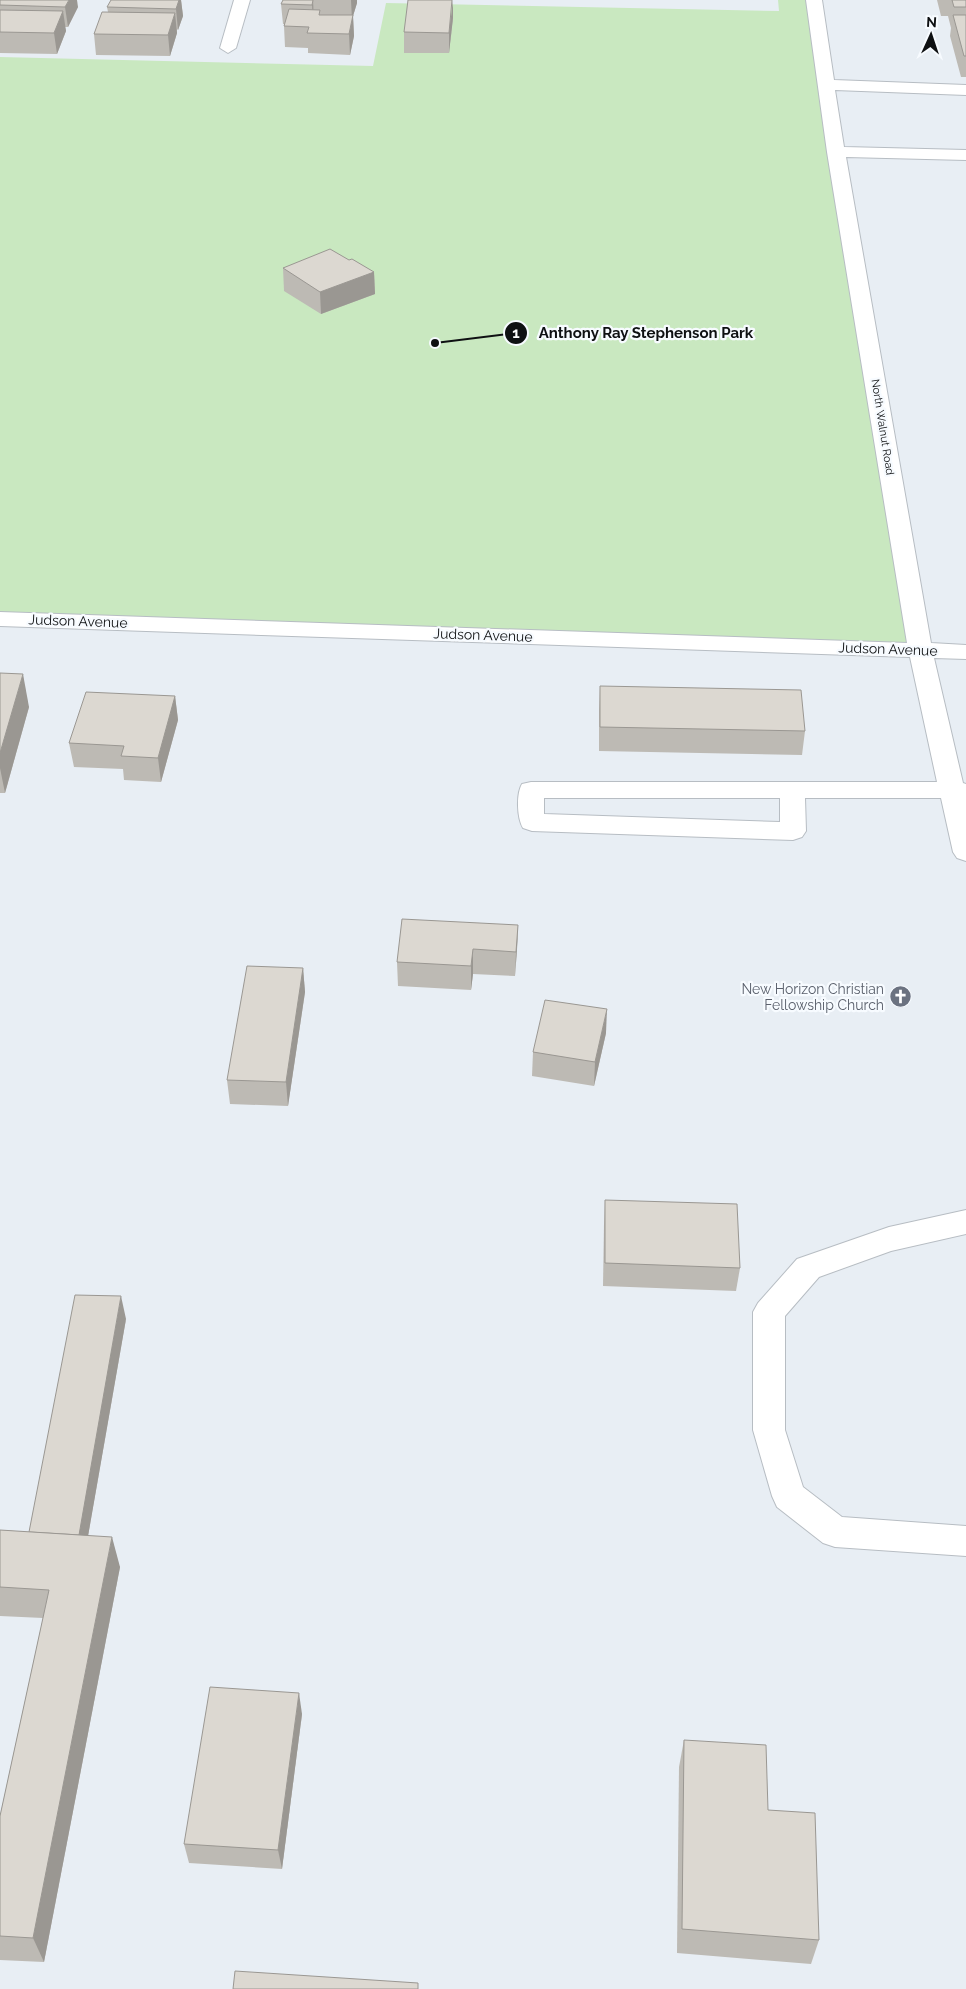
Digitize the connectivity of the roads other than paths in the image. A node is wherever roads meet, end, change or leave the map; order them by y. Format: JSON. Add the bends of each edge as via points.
{"nodes":[{"id":1,"x":242,"y":0,"type":"edge"},
{"id":2,"x":814,"y":0,"type":"edge"},
{"id":3,"x":228,"y":48,"type":"dead end"},
{"id":4,"x":826,"y":85,"type":"junction"},
{"id":5,"x":966,"y":90,"type":"edge"},
{"id":6,"x":836,"y":152,"type":"junction"},
{"id":7,"x":966,"y":155,"type":"edge"},
{"id":8,"x":0,"y":619,"type":"edge"},
{"id":9,"x":920,"y":650,"type":"junction"},
{"id":10,"x":966,"y":652,"type":"edge"},
{"id":11,"x":792,"y":791,"type":"junction"},
{"id":12,"x":960,"y":791,"type":"edge"},
{"id":13,"x":966,"y":852,"type":"edge"},
{"id":14,"x":966,"y":1222,"type":"edge"},
{"id":15,"x":966,"y":1541,"type":"edge"}],
"edges":[{"from":1,"to":3,"type":"street"},
{"from":2,"to":4,"type":"street","name":"North Walnut Road"},
{"from":4,"to":5,"type":"street"},
{"from":4,"to":6,"type":"street","name":"North Walnut Road"},
{"from":6,"to":7,"type":"street"},
{"from":6,"to":9,"type":"street","name":"North Walnut Road"},
{"from":8,"to":9,"type":"street","name":"Judson Avenue"},
{"from":9,"to":10,"type":"street","name":"Judson Avenue"},
{"from":9,"to":12,"type":"street","name":"North Walnut Road"},
{"from":11,"to":11,"type":"street","via":[[532,790],[532,822],[793,831]]},
{"from":11,"to":12,"type":"street"},
{"from":12,"to":13,"type":"street","name":"North Walnut Road"},
{"from":14,"to":15,"type":"street","via":[[889,1238],[808,1268],[769,1312],[769,1430],[789,1496],[835,1532]]}]}
